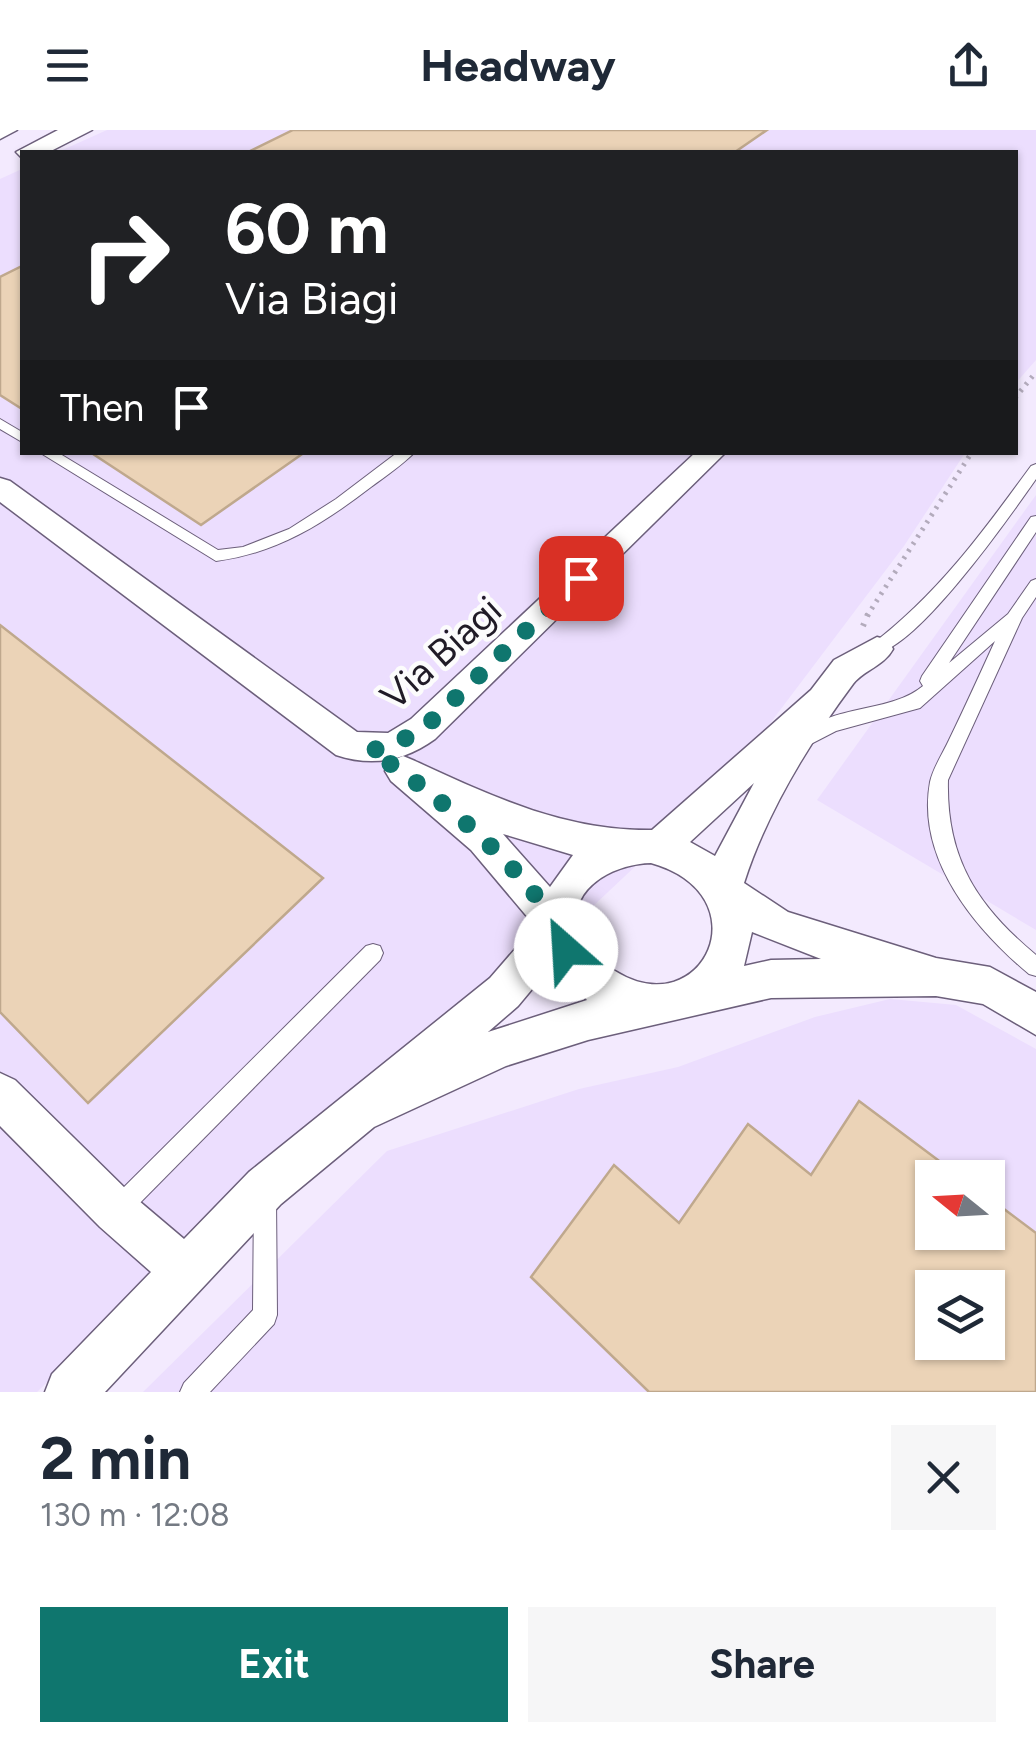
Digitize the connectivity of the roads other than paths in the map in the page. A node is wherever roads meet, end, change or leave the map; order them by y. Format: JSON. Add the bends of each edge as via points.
{"nodes":[{"id":1,"x":80,"y":130,"type":"edge"},
{"id":2,"x":35,"y":150,"type":"edge"},
{"id":3,"x":51,"y":455,"type":"edge"},
{"id":4,"x":404,"y":455,"type":"edge"},
{"id":5,"x":710,"y":455,"type":"edge"},
{"id":6,"x":1036,"y":469,"type":"edge"},
{"id":7,"x":0,"y":488,"type":"edge"},
{"id":8,"x":1036,"y":521,"type":"edge"},
{"id":9,"x":1036,"y":585,"type":"edge"},
{"id":10,"x":1014,"y":616,"type":"junction"},
{"id":11,"x":877,"y":649,"type":"joint"},
{"id":12,"x":823,"y":700,"type":"junction"},
{"id":13,"x":914,"y":702,"type":"junction"},
{"id":14,"x":369,"y":750,"type":"junction"},
{"id":15,"x":786,"y":760,"type":"junction"},
{"id":16,"x":406,"y":772,"type":"junction"},
{"id":17,"x":643,"y":846,"type":"junction"},
{"id":18,"x":723,"y":890,"type":"junction"},
{"id":19,"x":560,"y":926,"type":"junction"},
{"id":20,"x":372,"y":953,"type":"dead end"},
{"id":21,"x":1036,"y":967,"type":"edge"},
{"id":22,"x":936,"y":977,"type":"junction"},
{"id":23,"x":666,"y":1003,"type":"junction"},
{"id":24,"x":1036,"y":1015,"type":"edge"},
{"id":25,"x":0,"y":1095,"type":"edge"},
{"id":26,"x":358,"y":1112,"type":"junction"},
{"id":27,"x":265,"y":1188,"type":"junction"},
{"id":28,"x":116,"y":1211,"type":"junction"},
{"id":29,"x":186,"y":1270,"type":"junction"},
{"id":30,"x":70,"y":1392,"type":"edge"},
{"id":31,"x":193,"y":1392,"type":"edge"}],
"edges":[{"from":1,"to":2,"type":"street"},
{"from":3,"to":4,"type":"lane","via":[[216,556],[288,538]]},
{"from":5,"to":14,"type":"street","name":"Via Biagi","via":[[423,729]]},
{"from":6,"to":11,"type":"lane","via":[[953,585]]},
{"from":7,"to":14,"type":"street","name":"Via Biagi","via":[[348,745]]},
{"from":8,"to":13,"type":"lane"},
{"from":9,"to":10,"type":"lane"},
{"from":10,"to":13,"type":"lane"},
{"from":10,"to":21,"type":"lane","via":[[939,780],[935,810],[950,868],[977,911]]},
{"from":11,"to":12,"type":"street","via":[[846,668]]},
{"from":12,"to":15,"type":"street"},
{"from":12,"to":17,"type":"street"},
{"from":13,"to":15,"type":"lane","via":[[812,733]]},
{"from":14,"to":16,"type":"street"},
{"from":15,"to":18,"type":"street","via":[[740,840]]},
{"from":16,"to":17,"type":"street","via":[[498,817],[558,837]]},
{"from":16,"to":19,"type":"street","via":[[484,840]]},
{"from":17,"to":18,"type":"street","via":[[706,870]]},
{"from":17,"to":19,"type":"street","via":[[590,860],[576,873]]},
{"from":18,"to":22,"type":"street","via":[[777,927]]},
{"from":18,"to":23,"type":"street","via":[[734,941],[724,967],[707,988]]},
{"from":19,"to":23,"type":"street","via":[[573,961],[600,989],[624,1000]]},
{"from":19,"to":26,"type":"street","via":[[504,992]]},
{"from":20,"to":28,"type":"lane"},
{"from":22,"to":23,"type":"street","via":[[771,979]]},
{"from":22,"to":24,"type":"street","via":[[990,986]]},
{"from":23,"to":26,"type":"street","via":[[525,1038]]},
{"from":25,"to":28,"type":"street"},
{"from":26,"to":27,"type":"street"},
{"from":27,"to":29,"type":"street"},
{"from":27,"to":31,"type":"lane","via":[[265,1315]]},
{"from":28,"to":29,"type":"street"},
{"from":29,"to":30,"type":"street"}]}
